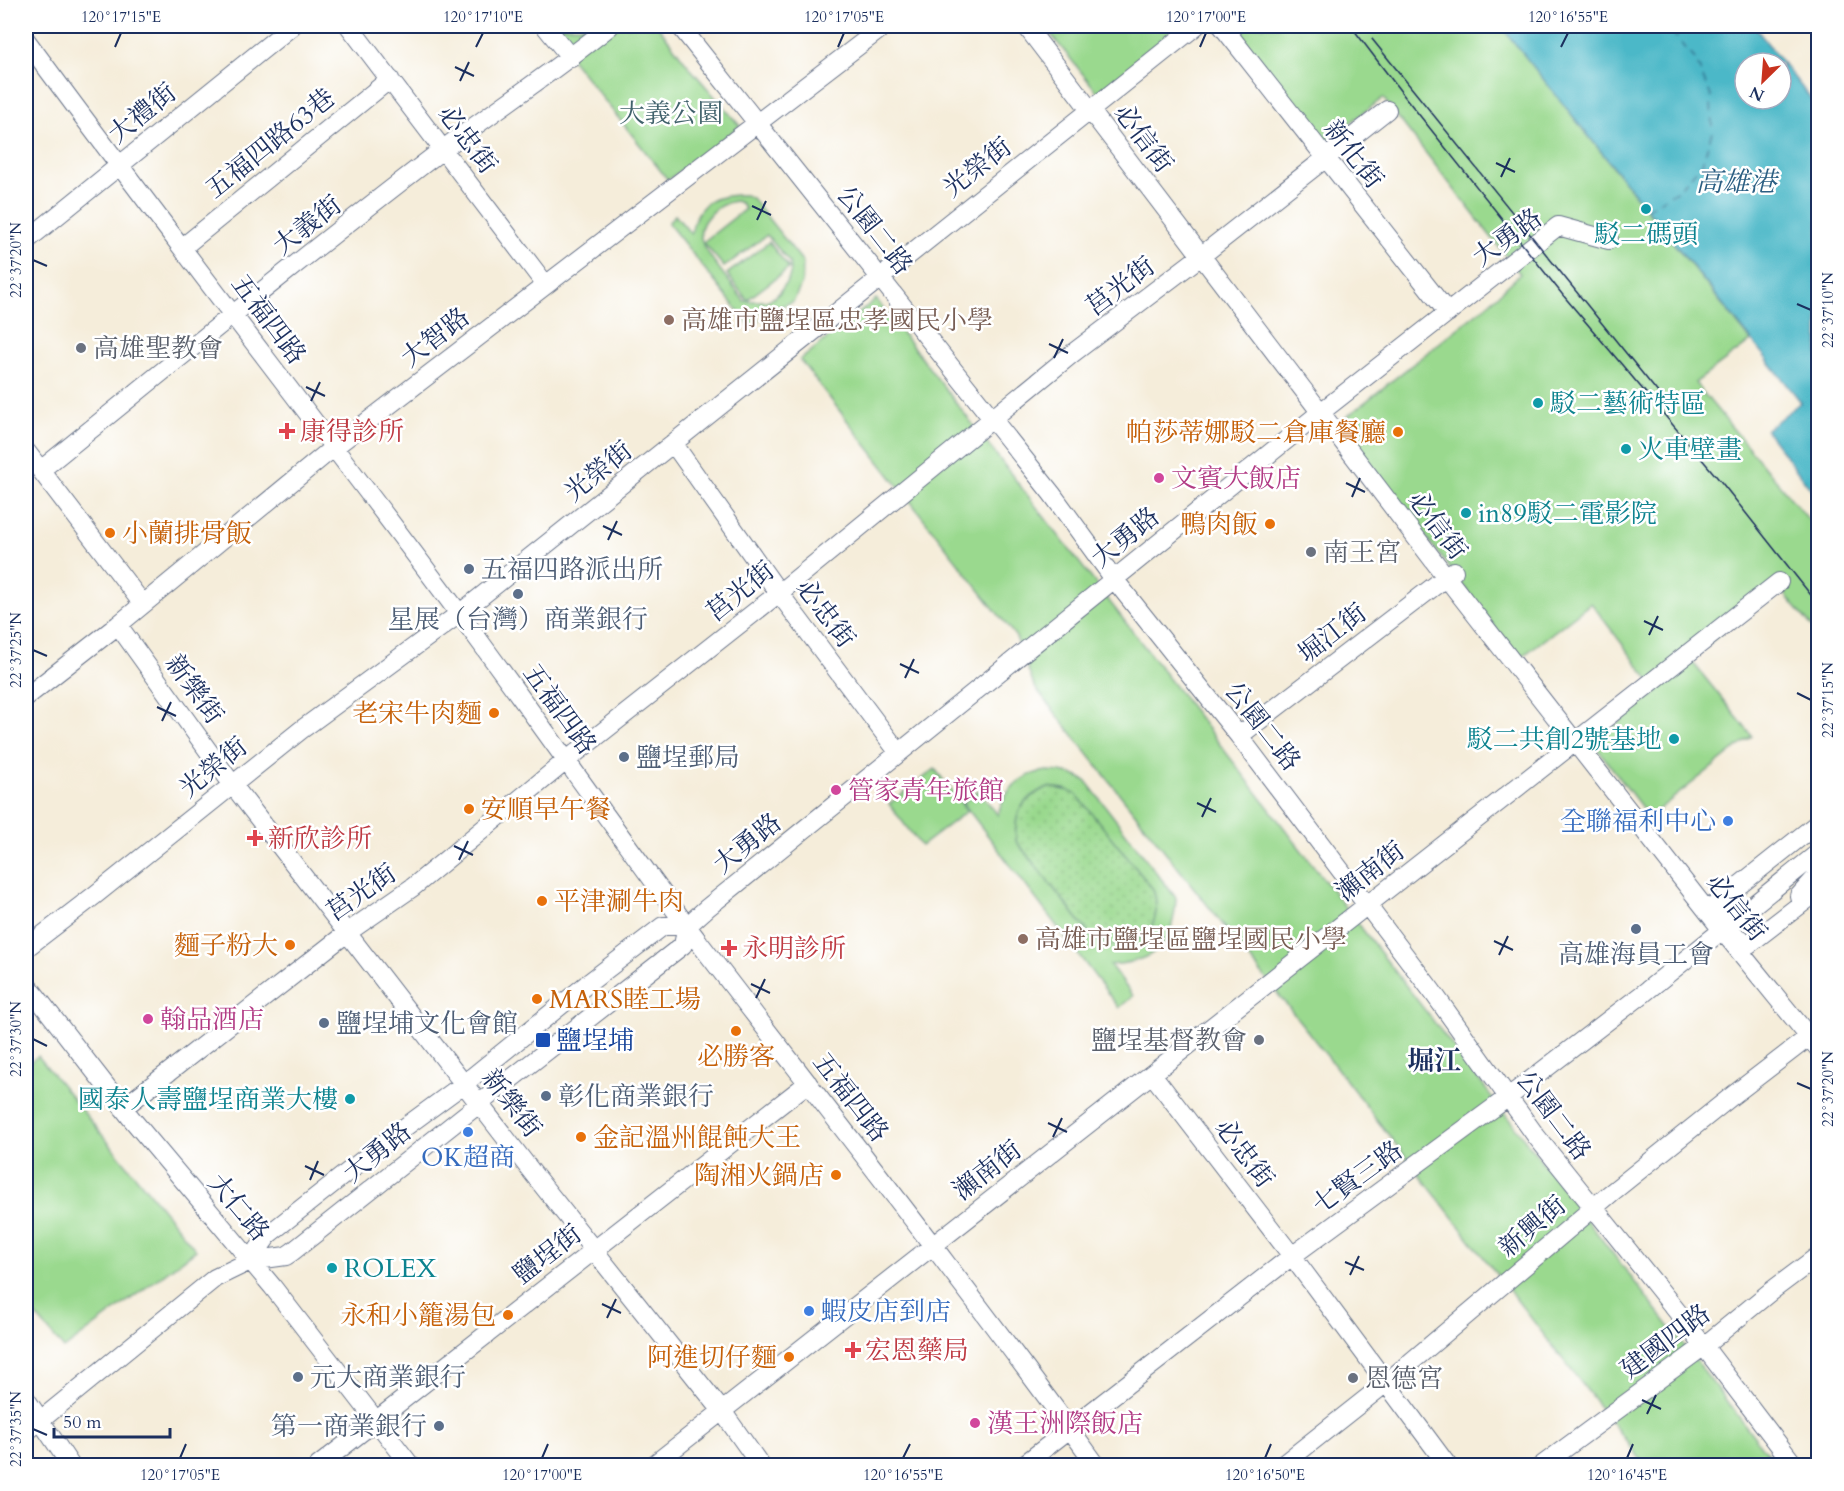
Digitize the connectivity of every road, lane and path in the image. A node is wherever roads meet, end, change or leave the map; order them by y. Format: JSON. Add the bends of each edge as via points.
{"nodes":[{"id":1,"x":292,"y":26,"type":"edge"},
{"id":2,"x":349,"y":26,"type":"edge"},
{"id":3,"x":546,"y":26,"type":"edge"},
{"id":4,"x":610,"y":26,"type":"edge"},
{"id":5,"x":680,"y":26,"type":"edge"},
{"id":6,"x":884,"y":26,"type":"edge"},
{"id":7,"x":1026,"y":26,"type":"edge"},
{"id":8,"x":1196,"y":26,"type":"edge"},
{"id":9,"x":1222,"y":26,"type":"edge"},
{"id":10,"x":26,"y":40,"type":"edge"},
{"id":11,"x":571,"y":58,"type":"junction"},
{"id":12,"x":390,"y":79,"type":"junction"},
{"id":13,"x":1090,"y":108,"type":"junction"},
{"id":14,"x":1387,"y":111,"type":"dead end"},
{"id":15,"x":756,"y":122,"type":"junction"},
{"id":16,"x":443,"y":149,"type":"junction"},
{"id":17,"x":1325,"y":159,"type":"junction"},
{"id":18,"x":118,"y":165,"type":"junction"},
{"id":19,"x":1609,"y":240,"type":"dead end"},
{"id":20,"x":26,"y":242,"type":"edge"},
{"id":21,"x":183,"y":247,"type":"junction"},
{"id":22,"x":1201,"y":256,"type":"junction"},
{"id":23,"x":880,"y":278,"type":"junction"},
{"id":24,"x":545,"y":284,"type":"junction"},
{"id":25,"x":1448,"y":313,"type":"junction"},
{"id":26,"x":234,"y":315,"type":"junction"},
{"id":27,"x":1321,"y":412,"type":"junction"},
{"id":28,"x":993,"y":419,"type":"junction"},
{"id":29,"x":673,"y":443,"type":"junction"},
{"id":30,"x":333,"y":447,"type":"junction"},
{"id":31,"x":26,"y":451,"type":"edge"},
{"id":32,"x":41,"y":470,"type":"junction"},
{"id":33,"x":1451,"y":574,"type":"junction"},
{"id":34,"x":1114,"y":579,"type":"junction"},
{"id":35,"x":1779,"y":582,"type":"dead end"},
{"id":36,"x":779,"y":593,"type":"junction"},
{"id":37,"x":142,"y":603,"type":"junction"},
{"id":38,"x":459,"y":614,"type":"junction"},
{"id":39,"x":118,"y":625,"type":"junction"},
{"id":40,"x":26,"y":697,"type":"edge"},
{"id":41,"x":1239,"y":736,"type":"junction"},
{"id":42,"x":1576,"y":741,"type":"junction"},
{"id":43,"x":898,"y":753,"type":"junction"},
{"id":44,"x":567,"y":760,"type":"junction"},
{"id":45,"x":232,"y":784,"type":"junction"},
{"id":46,"x":1818,"y":823,"type":"edge"},
{"id":47,"x":1818,"y":854,"type":"edge"},
{"id":48,"x":1818,"y":875,"type":"edge"},
{"id":49,"x":1818,"y":891,"type":"edge"},
{"id":50,"x":1367,"y":905,"type":"junction"},
{"id":51,"x":687,"y":926,"type":"junction"},
{"id":52,"x":1722,"y":930,"type":"junction"},
{"id":53,"x":348,"y":932,"type":"junction"},
{"id":54,"x":1764,"y":932,"type":"junction"},
{"id":55,"x":26,"y":948,"type":"edge"},
{"id":56,"x":26,"y":983,"type":"edge"},
{"id":57,"x":1815,"y":1038,"type":"edge"},
{"id":58,"x":1152,"y":1074,"type":"junction"},
{"id":59,"x":465,"y":1083,"type":"junction"},
{"id":60,"x":808,"y":1083,"type":"junction"},
{"id":61,"x":1508,"y":1098,"type":"junction"},
{"id":62,"x":480,"y":1102,"type":"junction"},
{"id":63,"x":123,"y":1108,"type":"junction"},
{"id":64,"x":1593,"y":1208,"type":"junction"},
{"id":65,"x":933,"y":1245,"type":"junction"},
{"id":66,"x":595,"y":1249,"type":"junction"},
{"id":67,"x":1292,"y":1256,"type":"junction"},
{"id":68,"x":1818,"y":1256,"type":"edge"},
{"id":69,"x":250,"y":1261,"type":"junction"},
{"id":70,"x":1704,"y":1346,"type":"junction"},
{"id":71,"x":1386,"y":1383,"type":"junction"},
{"id":72,"x":26,"y":1400,"type":"edge"},
{"id":73,"x":722,"y":1411,"type":"junction"},
{"id":74,"x":375,"y":1419,"type":"junction"},
{"id":75,"x":41,"y":1420,"type":"junction"},
{"id":76,"x":1070,"y":1429,"type":"junction"},
{"id":77,"x":26,"y":1432,"type":"edge"},
{"id":78,"x":72,"y":1466,"type":"edge"},
{"id":79,"x":318,"y":1466,"type":"edge"},
{"id":80,"x":411,"y":1466,"type":"edge"},
{"id":81,"x":652,"y":1466,"type":"edge"},
{"id":82,"x":761,"y":1466,"type":"edge"},
{"id":83,"x":1022,"y":1466,"type":"edge"},
{"id":84,"x":1097,"y":1466,"type":"edge"},
{"id":85,"x":1281,"y":1466,"type":"edge"},
{"id":86,"x":1448,"y":1466,"type":"edge"},
{"id":87,"x":1540,"y":1466,"type":"edge"},
{"id":88,"x":1795,"y":1466,"type":"edge"}],
"edges":[{"from":1,"to":18,"type":"street","name":"大禮街"},
{"from":2,"to":12,"type":"street","name":"必忠街"},
{"from":3,"to":11,"type":"street"},
{"from":4,"to":11,"type":"street","name":"大義街"},
{"from":5,"to":15,"type":"street","name":"公園二路"},
{"from":6,"to":15,"type":"street","name":"大智路"},
{"from":7,"to":13,"type":"street","name":"必信街"},
{"from":8,"to":13,"type":"street","name":"光榮街"},
{"from":9,"to":17,"type":"street","name":"新化街"},
{"from":10,"to":18,"type":"street","name":"五福四路"},
{"from":11,"to":16,"type":"street","name":"大義街"},
{"from":12,"to":16,"type":"street","name":"必忠街"},
{"from":12,"to":21,"type":"street","name":"五福四路63巷"},
{"from":13,"to":22,"type":"street","name":"必信街"},
{"from":13,"to":23,"type":"street","name":"光榮街"},
{"from":14,"to":17,"type":"street","name":"莒光街"},
{"from":15,"to":23,"type":"street","name":"公園二路"},
{"from":15,"to":24,"type":"street","name":"大智路"},
{"from":16,"to":24,"type":"street","name":"必忠街"},
{"from":16,"to":26,"type":"street","name":"大義街"},
{"from":17,"to":22,"type":"street","name":"莒光街"},
{"from":17,"to":25,"type":"street","name":"新化街"},
{"from":18,"to":20,"type":"street","name":"大禮街"},
{"from":18,"to":21,"type":"street","name":"五福四路"},
{"from":19,"to":25,"type":"street","name":"大勇路","via":[[1558,226]]},
{"from":21,"to":26,"type":"street","name":"五福四路"},
{"from":22,"to":27,"type":"street","name":"必信街"},
{"from":22,"to":28,"type":"street","name":"莒光街"},
{"from":23,"to":28,"type":"street","name":"公園二路"},
{"from":23,"to":29,"type":"street","name":"光榮街"},
{"from":24,"to":30,"type":"street","name":"大智路"},
{"from":25,"to":27,"type":"street","name":"大勇路"},
{"from":26,"to":30,"type":"street","name":"五福四路"},
{"from":26,"to":32,"type":"street","name":"大義街"},
{"from":27,"to":33,"type":"street","name":"必信街"},
{"from":27,"to":34,"type":"street","name":"大勇路"},
{"from":28,"to":34,"type":"street","name":"公園二路"},
{"from":28,"to":36,"type":"street","name":"莒光街"},
{"from":29,"to":36,"type":"street","name":"必忠街"},
{"from":29,"to":38,"type":"street","name":"光榮街"},
{"from":30,"to":37,"type":"street","name":"大智路"},
{"from":30,"to":38,"type":"street","name":"五福四路"},
{"from":31,"to":32,"type":"street"},
{"from":32,"to":37,"type":"street"},
{"from":33,"to":41,"type":"street","name":"堀江街"},
{"from":33,"to":42,"type":"street","name":"必信街"},
{"from":34,"to":41,"type":"street","name":"公園二路"},
{"from":34,"to":43,"type":"street","name":"大勇路"},
{"from":35,"to":42,"type":"street","name":"瀨南街"},
{"from":36,"to":43,"type":"street","name":"必忠街"},
{"from":36,"to":44,"type":"street","name":"莒光街"},
{"from":37,"to":39,"type":"street","name":"大智路"},
{"from":38,"to":44,"type":"street","name":"五福四路"},
{"from":38,"to":45,"type":"street","name":"光榮街"},
{"from":39,"to":40,"type":"street","name":"大智路"},
{"from":39,"to":45,"type":"street","name":"新樂街"},
{"from":41,"to":50,"type":"street","name":"公園二路"},
{"from":42,"to":50,"type":"street","name":"瀨南街"},
{"from":42,"to":52,"type":"street","name":"必信街"},
{"from":43,"to":51,"type":"street","name":"大勇路"},
{"from":44,"to":51,"type":"street","name":"五福四路"},
{"from":44,"to":53,"type":"street","name":"莒光街","via":[[413,887]]},
{"from":45,"to":53,"type":"street","name":"新樂街"},
{"from":45,"to":55,"type":"street","name":"光榮街"},
{"from":46,"to":52,"type":"street","via":[[1717,903]]},
{"from":47,"to":52,"type":"street","name":"七賢三路"},
{"from":48,"to":54,"type":"street"},
{"from":49,"to":54,"type":"street"},
{"from":50,"to":58,"type":"street","name":"瀨南街"},
{"from":50,"to":61,"type":"street","name":"公園二路"},
{"from":51,"to":59,"type":"street","name":"大勇路","via":[[663,926]]},
{"from":51,"to":60,"type":"street","name":"五福四路"},
{"from":51,"to":62,"type":"street","name":"大勇路","via":[[683,945]]},
{"from":52,"to":54,"type":"street","via":[[1749,944]]},
{"from":52,"to":57,"type":"street","name":"必信街"},
{"from":52,"to":61,"type":"street","name":"七賢三路"},
{"from":53,"to":59,"type":"street","name":"新樂街"},
{"from":53,"to":63,"type":"street","name":"莒光街"},
{"from":56,"to":63,"type":"street","name":"大仁路"},
{"from":57,"to":64,"type":"street","name":"新興街","via":[[1731,1096]]},
{"from":58,"to":65,"type":"street","name":"瀨南街"},
{"from":58,"to":67,"type":"street","name":"必忠街"},
{"from":59,"to":62,"type":"street","name":"新樂街"},
{"from":59,"to":69,"type":"street","name":"大勇路","via":[[269,1234]]},
{"from":60,"to":65,"type":"street","name":"五福四路"},
{"from":60,"to":66,"type":"street","name":"鹽埕街"},
{"from":61,"to":64,"type":"street","name":"公園二路"},
{"from":61,"to":67,"type":"street","name":"七賢三路"},
{"from":62,"to":66,"type":"street","name":"新樂街"},
{"from":62,"to":69,"type":"street","name":"大勇路","via":[[292,1252]]},
{"from":63,"to":69,"type":"street","name":"大仁路"},
{"from":64,"to":70,"type":"street","name":"公園二路"},
{"from":64,"to":71,"type":"street","name":"新興街"},
{"from":65,"to":73,"type":"street","name":"瀨南街"},
{"from":65,"to":76,"type":"street","name":"五福四路"},
{"from":66,"to":73,"type":"street","name":"新樂街"},
{"from":66,"to":74,"type":"street","name":"鹽埕街"},
{"from":67,"to":71,"type":"street","name":"必忠街"},
{"from":67,"to":76,"type":"street","name":"七賢三路"},
{"from":68,"to":70,"type":"street","name":"建國四路"},
{"from":69,"to":74,"type":"street","name":"大仁路"},
{"from":69,"to":75,"type":"street","name":"大勇路","via":[[215,1278]]},
{"from":70,"to":87,"type":"street","name":"建國四路"},
{"from":70,"to":88,"type":"street","name":"公園二路"},
{"from":71,"to":85,"type":"street","name":"新興街"},
{"from":71,"to":86,"type":"street","name":"必忠街"},
{"from":72,"to":75,"type":"street"},
{"from":73,"to":81,"type":"street","name":"瀨南街"},
{"from":73,"to":82,"type":"street","name":"新樂街"},
{"from":74,"to":79,"type":"street","name":"鹽埕街"},
{"from":74,"to":80,"type":"street","name":"大仁路"},
{"from":75,"to":77,"type":"street","name":"大勇路"},
{"from":75,"to":78,"type":"street"},
{"from":76,"to":83,"type":"street","name":"七賢三路"},
{"from":76,"to":84,"type":"street","name":"五福四路"}]}
